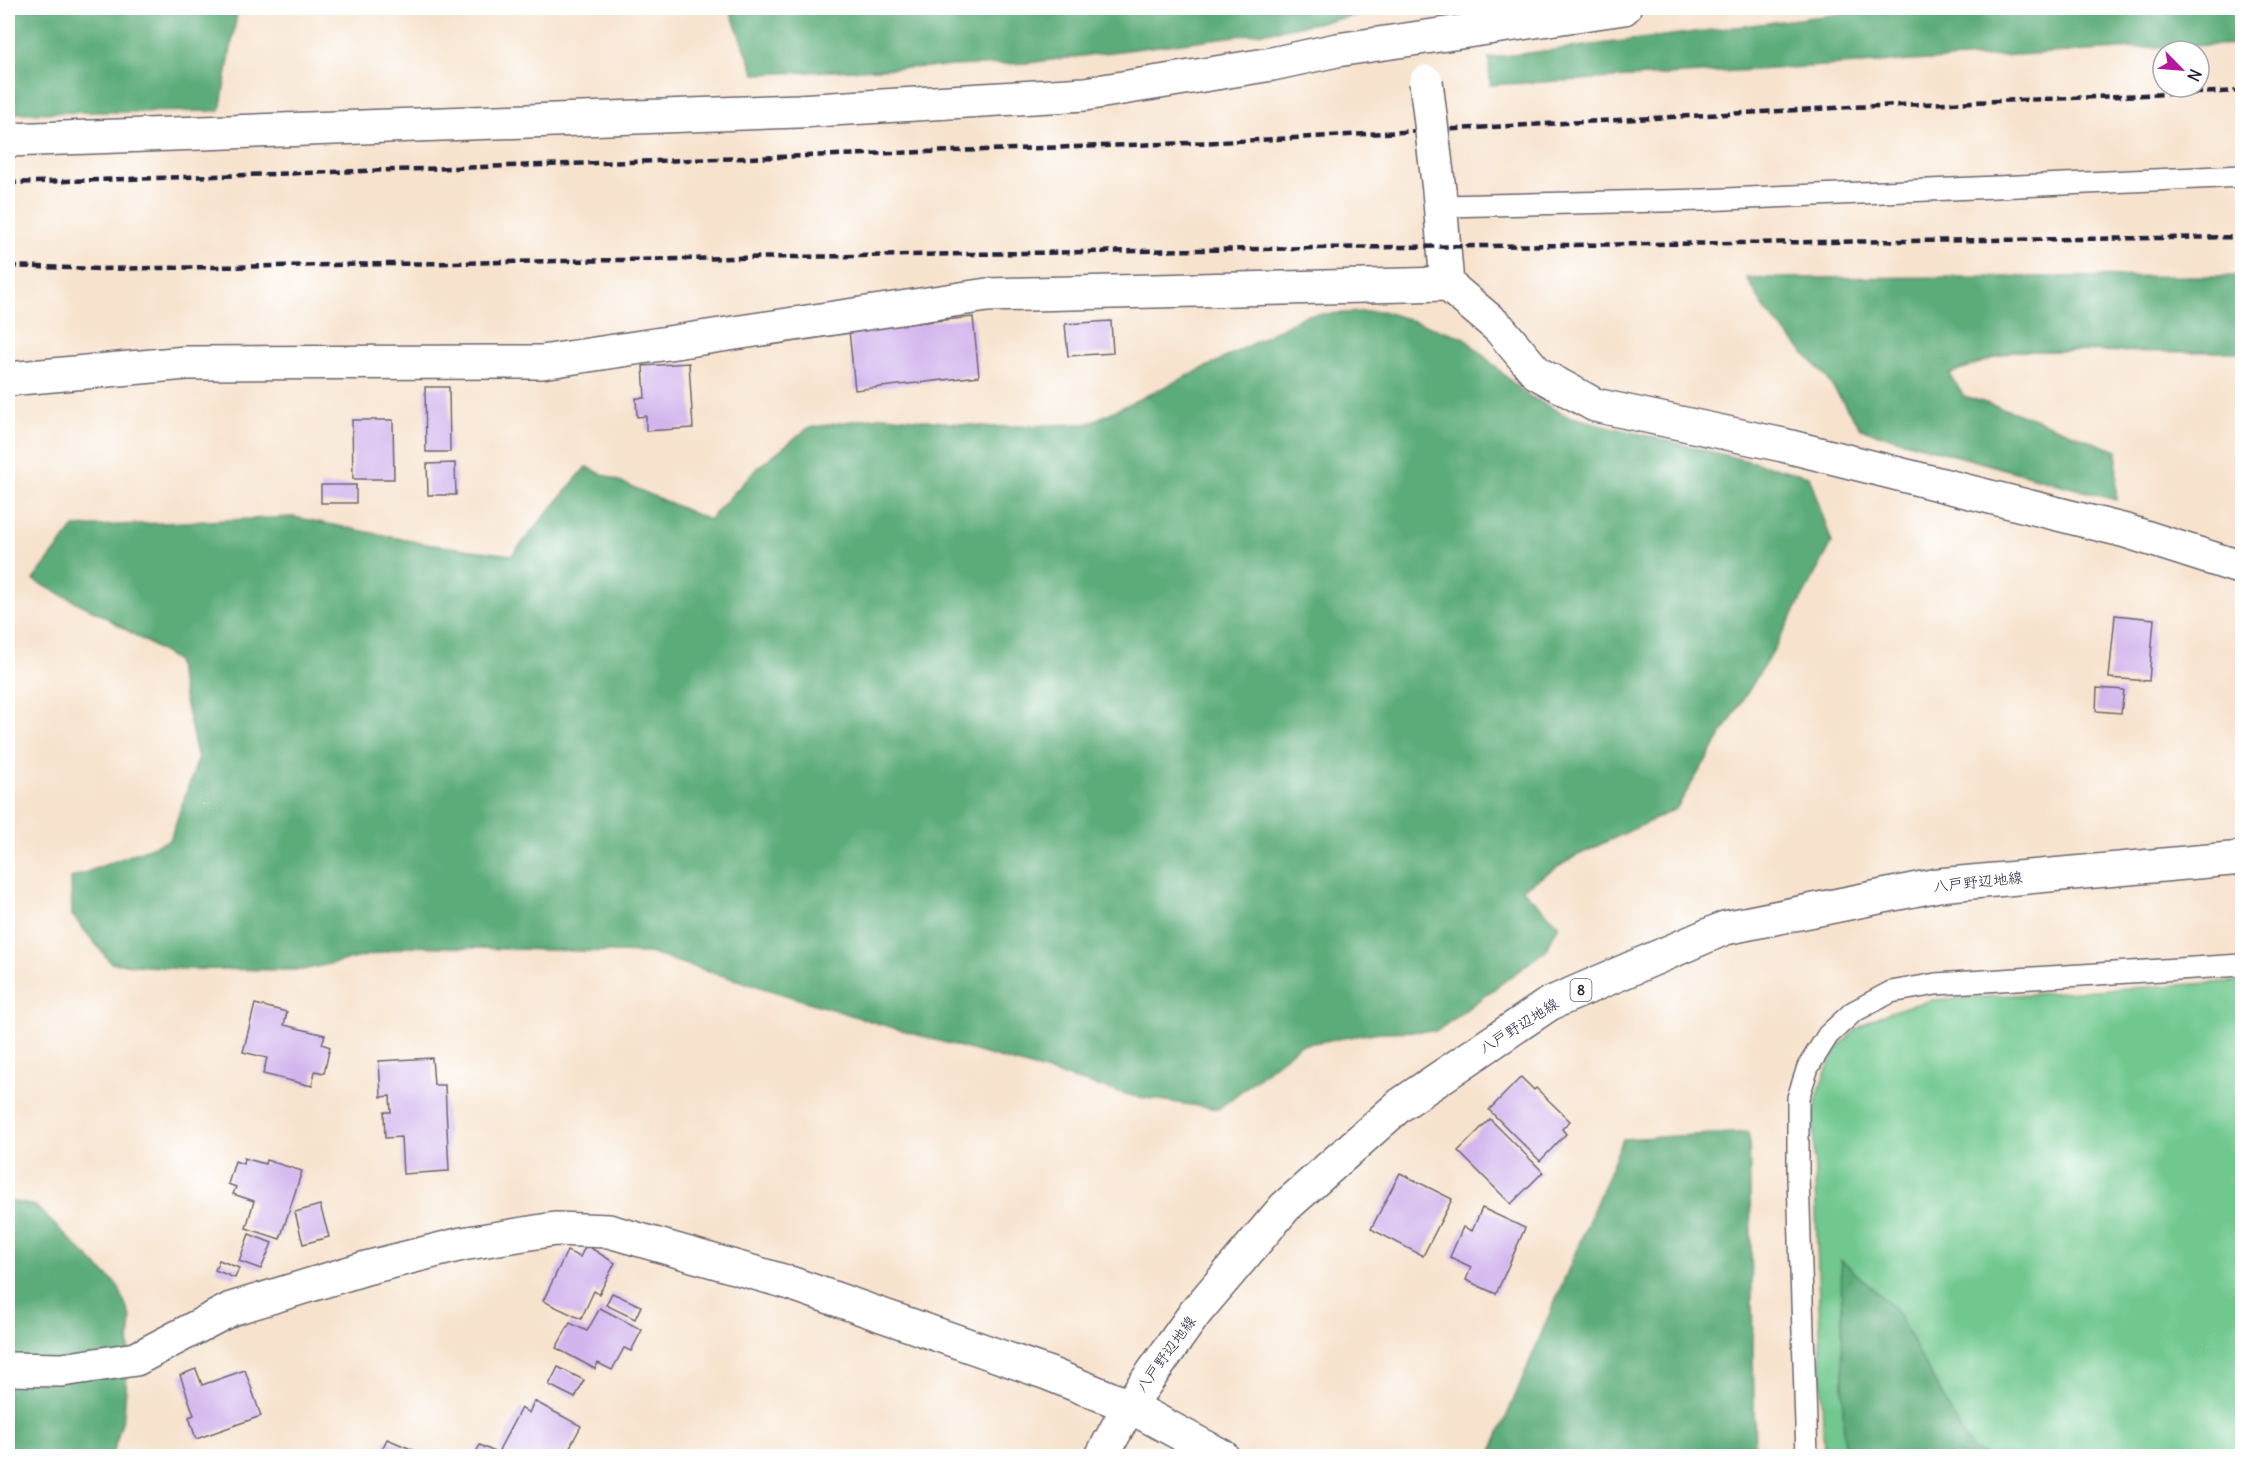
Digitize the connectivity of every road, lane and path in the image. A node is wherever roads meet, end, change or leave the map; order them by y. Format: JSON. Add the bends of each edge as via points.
{"nodes":[{"id":1,"x":1624,"y":8,"type":"edge"},
{"id":2,"x":1420,"y":39,"type":"junction"},
{"id":3,"x":8,"y":140,"type":"edge"},
{"id":4,"x":2242,"y":176,"type":"edge"},
{"id":5,"x":1440,"y":198,"type":"junction"},
{"id":6,"x":1448,"y":284,"type":"junction"},
{"id":7,"x":8,"y":379,"type":"edge"},
{"id":8,"x":2242,"y":568,"type":"edge"},
{"id":9,"x":2242,"y":858,"type":"edge"},
{"id":10,"x":2242,"y":965,"type":"edge"},
{"id":11,"x":8,"y":1369,"type":"edge"},
{"id":12,"x":1129,"y":1406,"type":"junction"},
{"id":13,"x":1102,"y":1456,"type":"edge"},
{"id":14,"x":1222,"y":1456,"type":"edge"},
{"id":15,"x":1807,"y":1456,"type":"edge"}],
"edges":[{"from":1,"to":2,"type":"street"},
{"from":2,"to":3,"type":"street","via":[[1085,94],[774,112]]},
{"from":2,"to":5,"type":"street","bridge":true},
{"from":4,"to":5,"type":"lane","via":[[1704,200]]},
{"from":5,"to":6,"type":"street"},
{"from":6,"to":7,"type":"street","via":[[987,296],[542,362],[186,363]]},
{"from":6,"to":8,"type":"street","via":[[1499,328],[1537,373],[1595,405],[1783,445],[2114,528]]},
{"from":9,"to":12,"type":"street","name":"八戸野辺地線","number":"8","via":[[1938,885],[1725,928],[1549,1004],[1400,1105],[1284,1208],[1196,1313]]},
{"from":10,"to":15,"type":"lane","via":[[1936,984],[1891,992],[1853,1012],[1828,1035],[1808,1067],[1798,1098]]},
{"from":11,"to":12,"type":"street","via":[[62,1370],[136,1359],[243,1305],[462,1244],[555,1229],[609,1231],[790,1283],[1047,1373]]},
{"from":12,"to":13,"type":"street","name":"八戸野辺地線","number":"8"},
{"from":12,"to":14,"type":"street"}]}
